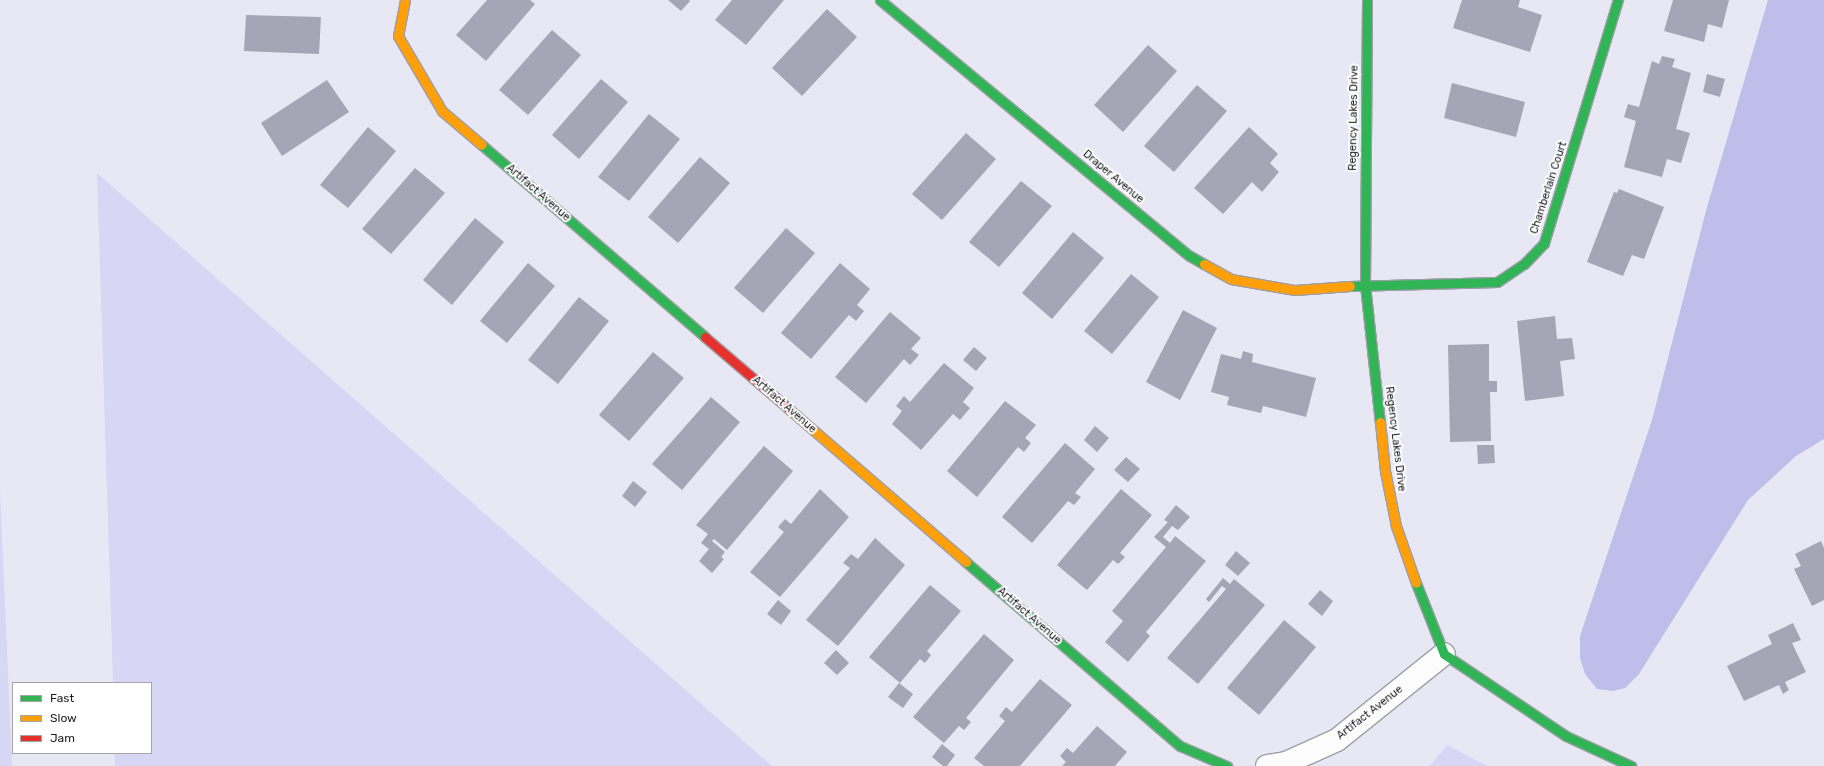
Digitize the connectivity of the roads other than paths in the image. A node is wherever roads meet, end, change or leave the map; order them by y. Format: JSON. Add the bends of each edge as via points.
{"nodes":[{"id":1,"x":405,"y":0,"type":"edge"},
{"id":2,"x":880,"y":0,"type":"edge"},
{"id":3,"x":1367,"y":0,"type":"edge"},
{"id":4,"x":1618,"y":0,"type":"edge"},
{"id":5,"x":1365,"y":285,"type":"junction"},
{"id":6,"x":1444,"y":654,"type":"junction"},
{"id":7,"x":1227,"y":766,"type":"edge"},
{"id":8,"x":1267,"y":766,"type":"edge"},
{"id":9,"x":1630,"y":766,"type":"edge"}],
"edges":[{"from":1,"to":7,"type":"street","name":"Artifact Avenue","via":[[398,36],[442,111],[1180,746]]},
{"from":2,"to":5,"type":"street","name":"Draper Avenue","via":[[1190,256],[1231,279],[1295,290]]},
{"from":3,"to":5,"type":"street","name":"Regency Lakes Drive"},
{"from":4,"to":5,"type":"street","name":"Chamberlain Court","via":[[1544,244],[1524,264],[1496,282]]},
{"from":5,"to":6,"type":"street","name":"Regency Lakes Drive","via":[[1385,471],[1395,519],[1410,568]]},
{"from":6,"to":8,"type":"street","name":"Artifact Avenue","via":[[1337,740],[1286,763]]},
{"from":6,"to":9,"type":"street","via":[[1566,736]]}]}
